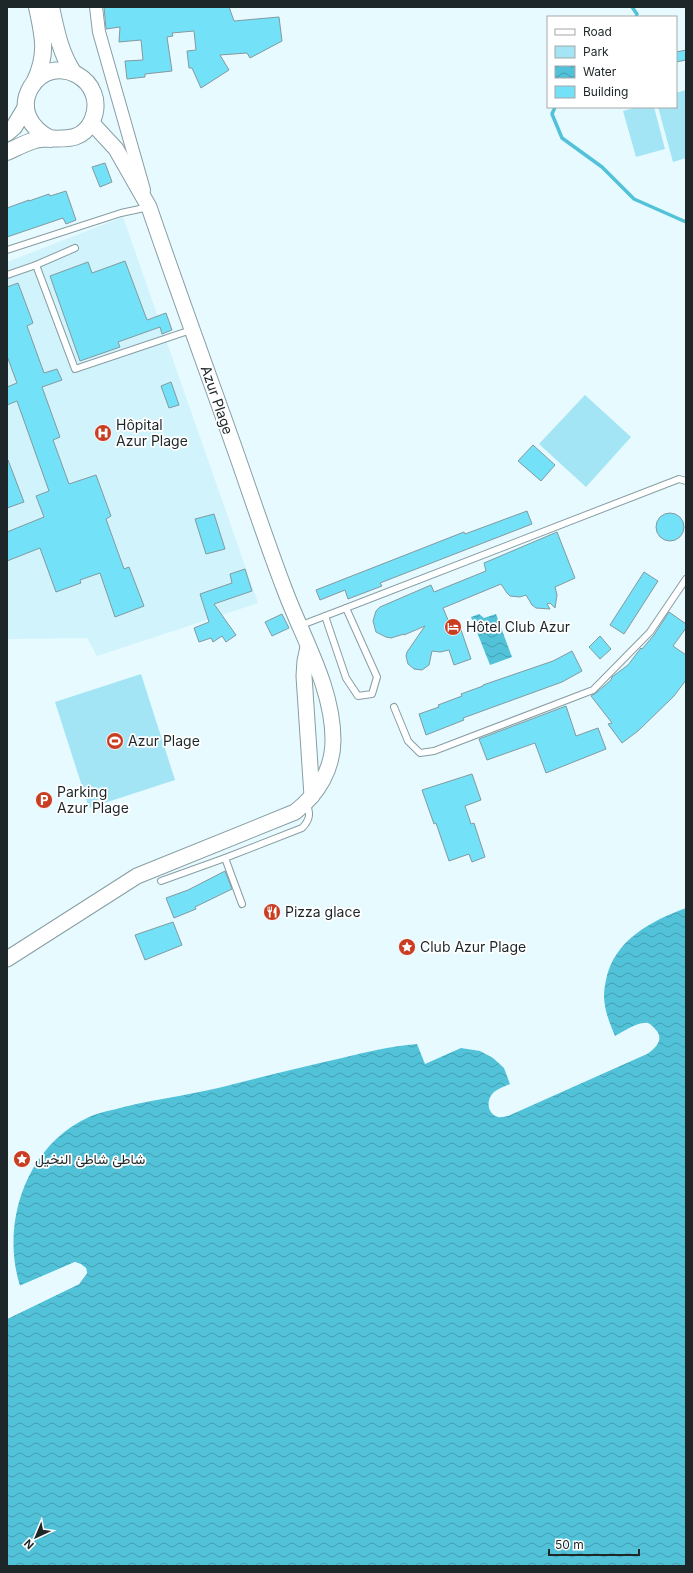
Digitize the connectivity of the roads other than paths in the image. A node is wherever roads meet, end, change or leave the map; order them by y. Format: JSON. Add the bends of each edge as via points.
{"nodes":[{"id":1,"x":37,"y":7,"type":"edge"},
{"id":2,"x":52,"y":7,"type":"edge"},
{"id":3,"x":96,"y":7,"type":"edge"},
{"id":4,"x":73,"y":72,"type":"junction"},
{"id":5,"x":35,"y":81,"type":"junction"},
{"id":6,"x":26,"y":107,"type":"junction"},
{"id":7,"x":91,"y":122,"type":"junction"},
{"id":8,"x":7,"y":133,"type":"edge"},
{"id":9,"x":51,"y":138,"type":"junction"},
{"id":10,"x":7,"y":152,"type":"edge"},
{"id":11,"x":149,"y":207,"type":"junction"},
{"id":12,"x":75,"y":248,"type":"dead end"},
{"id":13,"x":7,"y":250,"type":"edge"},
{"id":14,"x":36,"y":265,"type":"junction"},
{"id":15,"x":7,"y":274,"type":"edge"},
{"id":16,"x":192,"y":330,"type":"junction"},
{"id":17,"x":686,"y":481,"type":"edge"},
{"id":18,"x":686,"y":579,"type":"edge"},
{"id":19,"x":346,"y":608,"type":"junction"},
{"id":20,"x":325,"y":616,"type":"junction"},
{"id":21,"x":300,"y":626,"type":"junction"},
{"id":22,"x":308,"y":647,"type":"junction"},
{"id":23,"x":394,"y":707,"type":"dead end"},
{"id":24,"x":309,"y":800,"type":"junction"},
{"id":25,"x":224,"y":858,"type":"junction"},
{"id":26,"x":161,"y":881,"type":"dead end"},
{"id":27,"x":242,"y":904,"type":"dead end"},
{"id":28,"x":7,"y":960,"type":"edge"}],
"edges":[{"from":1,"to":5,"type":"main road","via":[[44,49]]},
{"from":2,"to":4,"type":"main road","via":[[60,47]]},
{"from":3,"to":11,"type":"street","name":"Azur Plage","via":[[99,32]]},
{"from":4,"to":5,"type":"main road","via":[[53,71],[43,74]]},
{"from":4,"to":7,"type":"main road","via":[[89,84],[94,93],[95,113]]},
{"from":5,"to":6,"type":"main road","via":[[28,93]]},
{"from":6,"to":8,"type":"main road"},
{"from":6,"to":9,"type":"main road","via":[[34,127]]},
{"from":7,"to":9,"type":"main road","via":[[84,131],[74,137],[63,140]]},
{"from":7,"to":11,"type":"street","via":[[116,149]]},
{"from":9,"to":10,"type":"main road","via":[[36,140]]},
{"from":11,"to":13,"type":"lane","via":[[120,213]]},
{"from":11,"to":16,"type":"street","name":"Azur Plage"},
{"from":12,"to":14,"type":"lane"},
{"from":14,"to":15,"type":"lane"},
{"from":14,"to":16,"type":"lane","via":[[75,369]]},
{"from":16,"to":21,"type":"street","name":"Azur Plage","via":[[284,589]]},
{"from":17,"to":19,"type":"lane","via":[[679,479]]},
{"from":18,"to":23,"type":"lane","via":[[650,632],[593,690],[434,751],[420,753],[408,741]]},
{"from":19,"to":20,"type":"lane"},
{"from":19,"to":20,"type":"lane","via":[[377,676],[372,694],[358,696],[346,678]]},
{"from":20,"to":21,"type":"lane"},
{"from":21,"to":22,"type":"street","name":"Azur Plage"},
{"from":22,"to":24,"type":"street","via":[[304,676]]},
{"from":22,"to":24,"type":"street","name":"Azur Plage","via":[[325,688],[333,740],[331,761],[324,779]]},
{"from":24,"to":25,"type":"lane","via":[[308,820],[302,828]]},
{"from":24,"to":28,"type":"street","name":"Azur Plage","via":[[295,812],[137,876]]},
{"from":25,"to":26,"type":"lane"},
{"from":25,"to":27,"type":"lane"}]}
